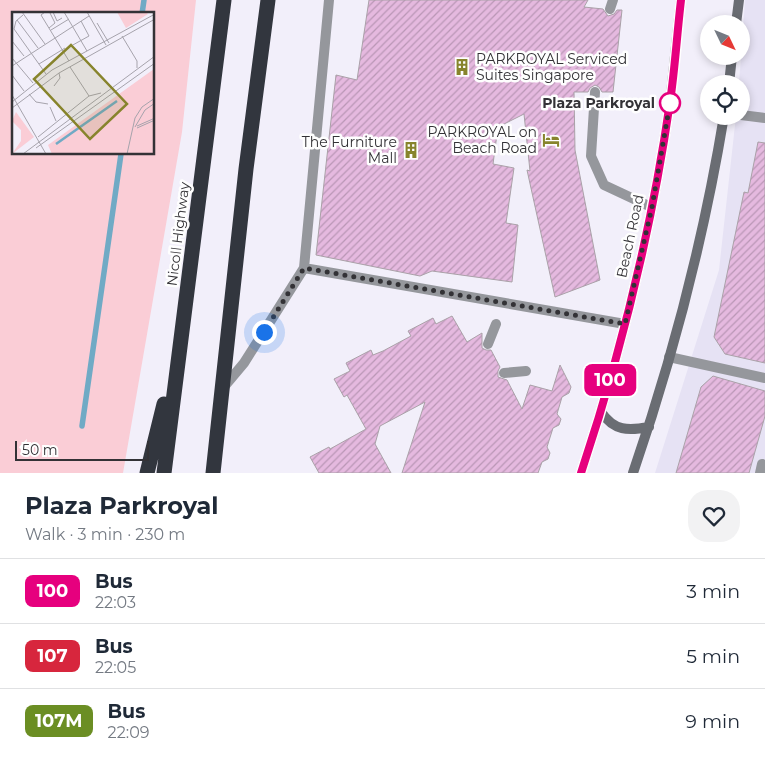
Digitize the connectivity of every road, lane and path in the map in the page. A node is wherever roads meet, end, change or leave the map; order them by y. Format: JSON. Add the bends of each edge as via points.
{"nodes":[{"id":1,"x":224,"y":0,"type":"edge"},
{"id":2,"x":268,"y":0,"type":"edge"},
{"id":3,"x":329,"y":0,"type":"edge"},
{"id":4,"x":681,"y":0,"type":"edge"},
{"id":5,"x":739,"y":0,"type":"edge"},
{"id":6,"x":737,"y":15,"type":"edge"},
{"id":7,"x":595,"y":92,"type":"dead end"},
{"id":8,"x":750,"y":116,"type":"edge"},
{"id":9,"x":765,"y":118,"type":"edge"},
{"id":10,"x":722,"y":125,"type":"edge"},
{"id":11,"x":652,"y":207,"type":"junction"},
{"id":12,"x":304,"y":268,"type":"junction"},
{"id":13,"x":496,"y":324,"type":"dead end"},
{"id":14,"x":625,"y":324,"type":"junction"},
{"id":15,"x":181,"y":336,"type":"junction"},
{"id":16,"x":488,"y":344,"type":"dead end"},
{"id":17,"x":669,"y":357,"type":"junction"},
{"id":18,"x":526,"y":371,"type":"dead end"},
{"id":19,"x":504,"y":373,"type":"dead end"},
{"id":20,"x":765,"y":378,"type":"edge"},
{"id":21,"x":222,"y":390,"type":"junction"},
{"id":22,"x":601,"y":412,"type":"junction"},
{"id":23,"x":649,"y":427,"type":"junction"},
{"id":24,"x":147,"y":473,"type":"edge"},
{"id":25,"x":164,"y":473,"type":"edge"},
{"id":26,"x":213,"y":473,"type":"edge"},
{"id":27,"x":581,"y":473,"type":"edge"},
{"id":28,"x":633,"y":473,"type":"edge"}],
"edges":[{"from":1,"to":15,"type":"highway","name":"Nicoll Highway"},
{"from":2,"to":21,"type":"highway"},
{"from":3,"to":12,"type":"street"},
{"from":4,"to":11,"type":"main road","name":"Beach Road","via":[[670,102]]},
{"from":5,"to":6,"type":"main road"},
{"from":7,"to":11,"type":"street","via":[[591,156],[604,185]]},
{"from":8,"to":9,"type":"street"},
{"from":10,"to":17,"type":"main road","via":[[701,240]]},
{"from":11,"to":14,"type":"main road","name":"Beach Road"},
{"from":12,"to":14,"type":"street"},
{"from":12,"to":21,"type":"street","via":[[244,363]]},
{"from":13,"to":16,"type":"street"},
{"from":14,"to":22,"type":"main road","name":"Beach Road"},
{"from":15,"to":24,"type":"highway"},
{"from":15,"to":25,"type":"highway","name":"Nicoll Highway"},
{"from":17,"to":20,"type":"street"},
{"from":17,"to":23,"type":"main road"},
{"from":18,"to":19,"type":"street"},
{"from":21,"to":26,"type":"highway"},
{"from":22,"to":23,"type":"main road","via":[[608,422],[623,430]]},
{"from":22,"to":27,"type":"main road","name":"Beach Road"},
{"from":23,"to":28,"type":"main road"}]}
